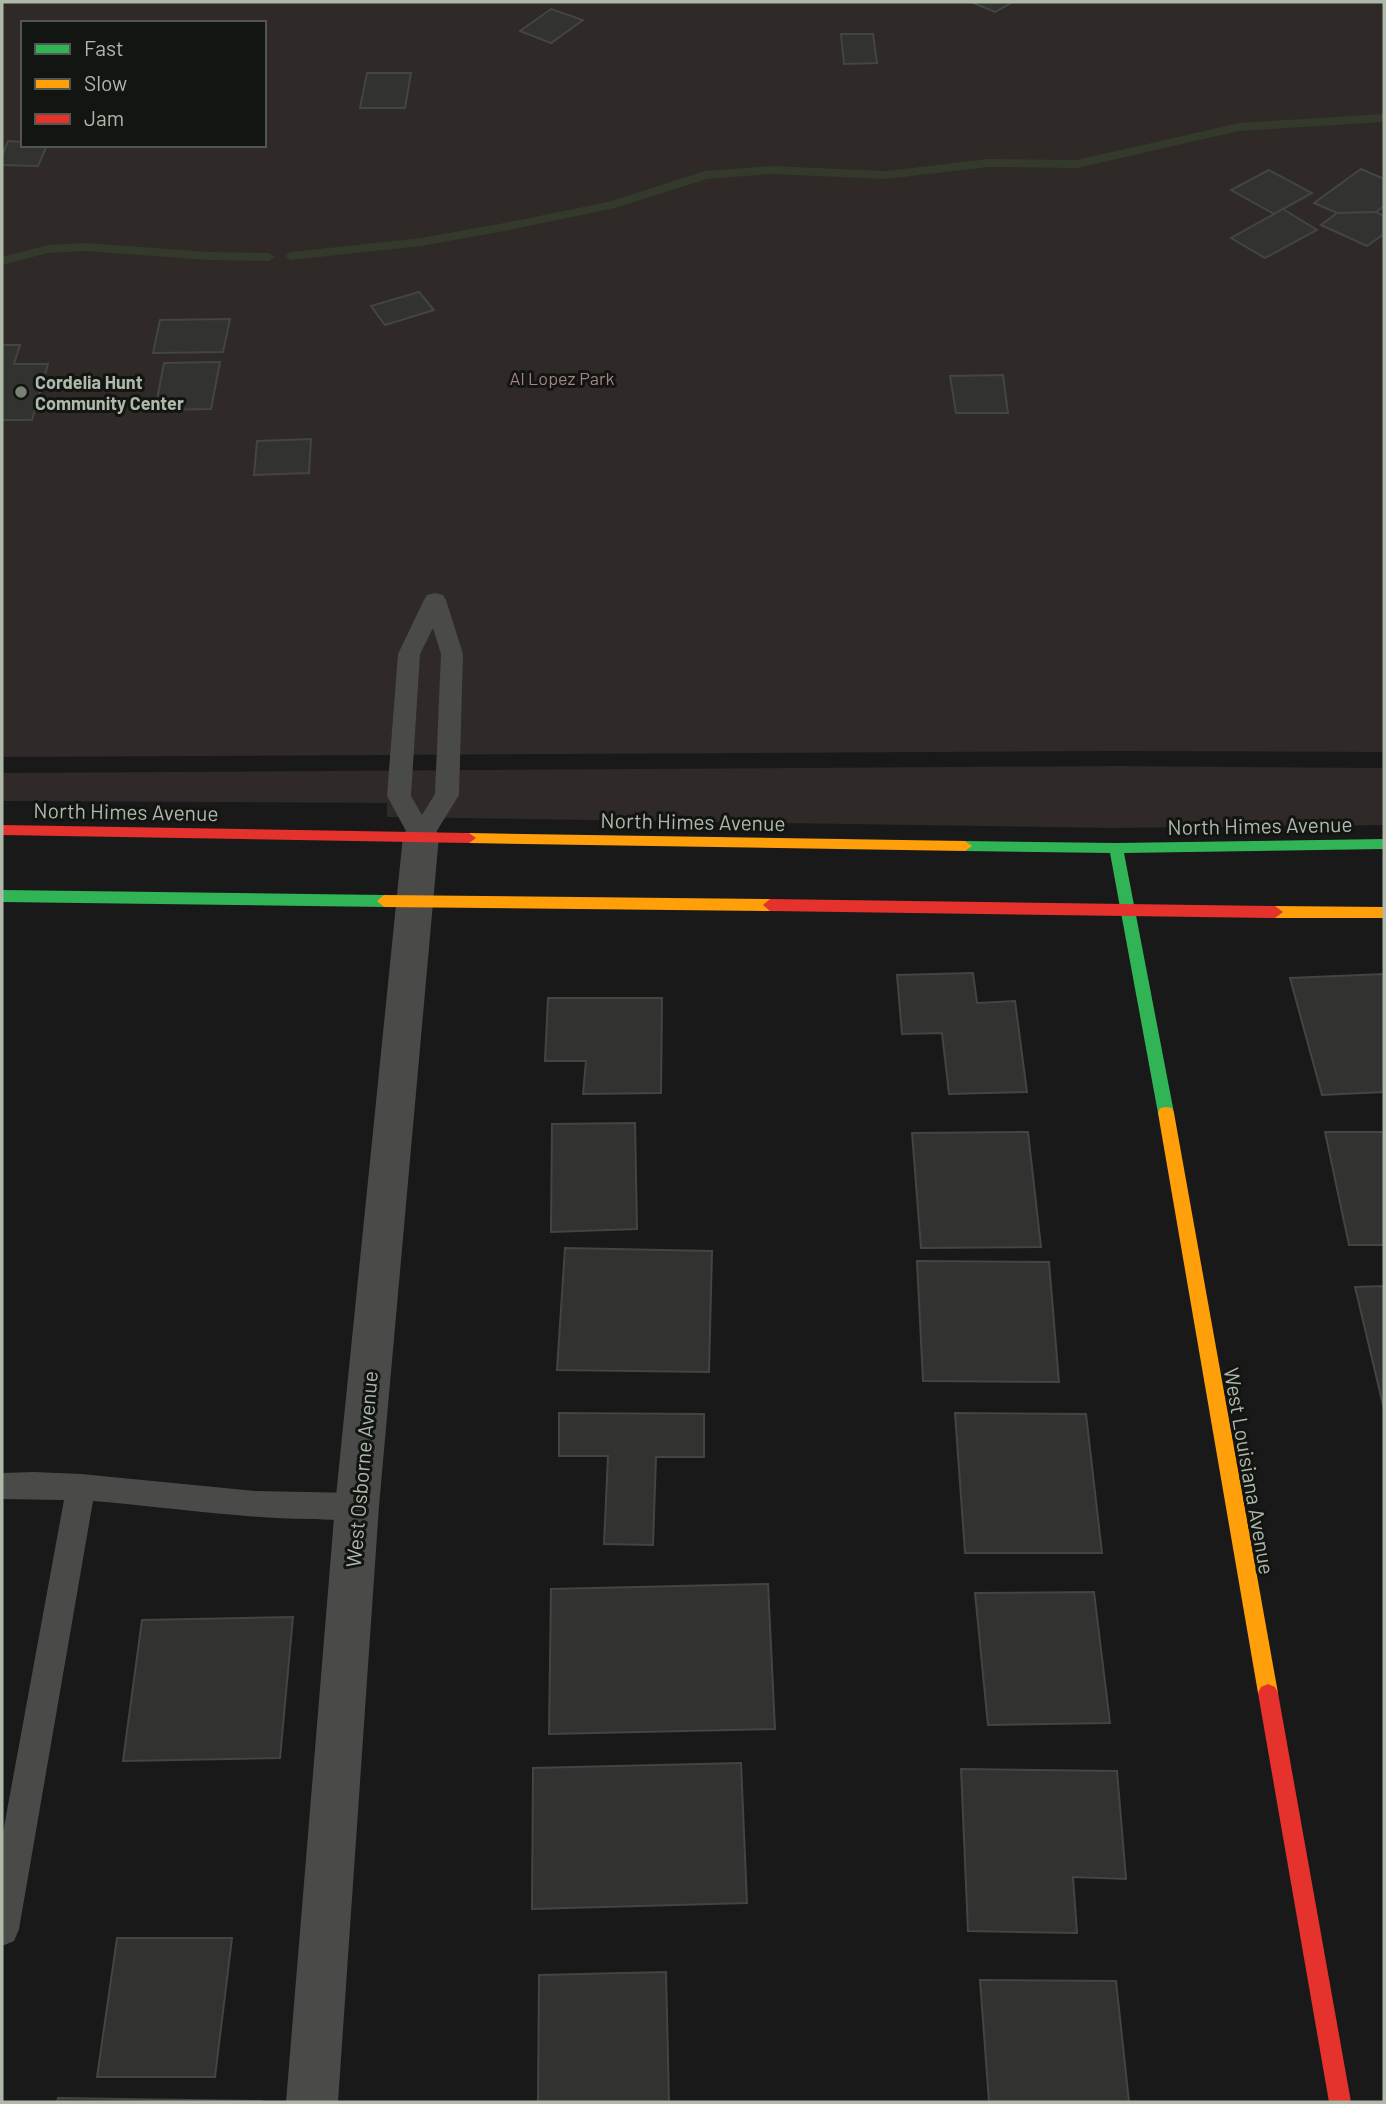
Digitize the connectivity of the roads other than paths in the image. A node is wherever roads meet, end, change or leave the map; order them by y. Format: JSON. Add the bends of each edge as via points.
{"nodes":[{"id":1,"x":2,"y":830,"type":"edge"},
{"id":2,"x":421,"y":836,"type":"junction"},
{"id":3,"x":1384,"y":844,"type":"edge"},
{"id":4,"x":1116,"y":848,"type":"junction"},
{"id":5,"x":2,"y":896,"type":"edge"},
{"id":6,"x":413,"y":901,"type":"junction"},
{"id":7,"x":1129,"y":911,"type":"junction"},
{"id":8,"x":1384,"y":913,"type":"edge"},
{"id":9,"x":2,"y":1486,"type":"edge"},
{"id":10,"x":81,"y":1487,"type":"junction"},
{"id":11,"x":357,"y":1506,"type":"junction"},
{"id":12,"x":2,"y":1929,"type":"edge"},
{"id":13,"x":312,"y":2102,"type":"edge"},
{"id":14,"x":1340,"y":2102,"type":"edge"}],
"edges":[{"from":1,"to":2,"type":"street","name":"North Himes Avenue"},
{"from":2,"to":2,"type":"lane","via":[[447,795],[452,654],[435,600],[409,654],[399,796]]},
{"from":2,"to":4,"type":"street","name":"North Himes Avenue"},
{"from":2,"to":6,"type":"street","name":"West Osborne Avenue"},
{"from":3,"to":4,"type":"street","name":"North Himes Avenue"},
{"from":4,"to":7,"type":"street","name":"West Louisiana Avenue"},
{"from":5,"to":6,"type":"street"},
{"from":6,"to":7,"type":"street"},
{"from":6,"to":11,"type":"street","name":"West Osborne Avenue"},
{"from":7,"to":8,"type":"street"},
{"from":7,"to":14,"type":"street","name":"West Louisiana Avenue"},
{"from":9,"to":10,"type":"lane"},
{"from":10,"to":11,"type":"lane","via":[[254,1504]]},
{"from":10,"to":12,"type":"lane"},
{"from":11,"to":13,"type":"street","name":"West Osborne Avenue"}]}
